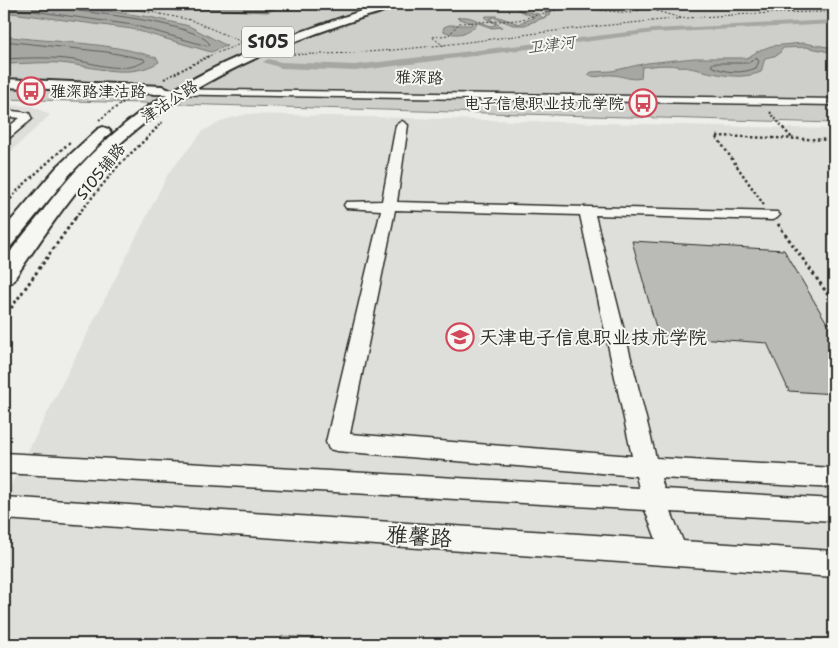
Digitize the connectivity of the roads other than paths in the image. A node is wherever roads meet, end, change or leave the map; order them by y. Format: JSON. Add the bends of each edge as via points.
{"nodes":[{"id":1,"x":378,"y":4,"type":"edge"},
{"id":2,"x":393,"y":7,"type":"edge"},
{"id":3,"x":4,"y":84,"type":"edge"},
{"id":4,"x":123,"y":90,"type":"junction"},
{"id":5,"x":181,"y":92,"type":"junction"},
{"id":6,"x":154,"y":99,"type":"junction"},
{"id":7,"x":834,"y":101,"type":"edge"},
{"id":8,"x":4,"y":113,"type":"edge"},
{"id":9,"x":402,"y":125,"type":"dead end"},
{"id":10,"x":4,"y":136,"type":"edge"},
{"id":11,"x":352,"y":205,"type":"dead end"},
{"id":12,"x":389,"y":206,"type":"junction"},
{"id":13,"x":586,"y":210,"type":"junction"},
{"id":14,"x":772,"y":215,"type":"road end"},
{"id":15,"x":4,"y":242,"type":"edge"},
{"id":16,"x":4,"y":277,"type":"edge"},
{"id":17,"x":4,"y":463,"type":"edge"},
{"id":18,"x":646,"y":467,"type":"junction"},
{"id":19,"x":834,"y":478,"type":"edge"},
{"id":20,"x":654,"y":500,"type":"junction"},
{"id":21,"x":4,"y":508,"type":"edge"},
{"id":22,"x":834,"y":510,"type":"edge"},
{"id":23,"x":674,"y":553,"type":"junction"},
{"id":24,"x":834,"y":564,"type":"edge"}],
"edges":[{"from":1,"to":6,"type":"main road","name":"津沽公路","number":"S105","via":[[243,51],[188,75]]},
{"from":2,"to":5,"type":"main road","name":"津沽公路","number":"S105","via":[[255,54]]},
{"from":3,"to":4,"type":"main road","name":"雅深路"},
{"from":4,"to":6,"type":"main road","name":"雅深路"},
{"from":4,"to":6,"type":"main road"},
{"from":5,"to":6,"type":"main road","name":"津沽公路","number":"S105"},
{"from":5,"to":6,"type":"street","name":"雅深路"},
{"from":5,"to":7,"type":"street","name":"雅深路"},
{"from":5,"to":7,"type":"street","name":"雅深路"},
{"from":6,"to":15,"type":"main road","name":"津沽公路","number":"S105","via":[[111,126],[79,153]]},
{"from":6,"to":16,"type":"main road","name":"津沽公路","number":"S105","via":[[69,189]]},
{"from":8,"to":10,"type":"street","via":[[25,115],[26,119]]},
{"from":9,"to":12,"type":"street"},
{"from":11,"to":12,"type":"street"},
{"from":12,"to":13,"type":"street"},
{"from":12,"to":18,"type":"street","via":[[338,442]]},
{"from":13,"to":14,"type":"street"},
{"from":13,"to":18,"type":"street"},
{"from":17,"to":20,"type":"street"},
{"from":18,"to":19,"type":"street"},
{"from":18,"to":20,"type":"street"},
{"from":20,"to":22,"type":"street"},
{"from":20,"to":23,"type":"street"},
{"from":21,"to":23,"type":"street","name":"雅馨路"},
{"from":23,"to":24,"type":"street","name":"雅馨路"}]}
